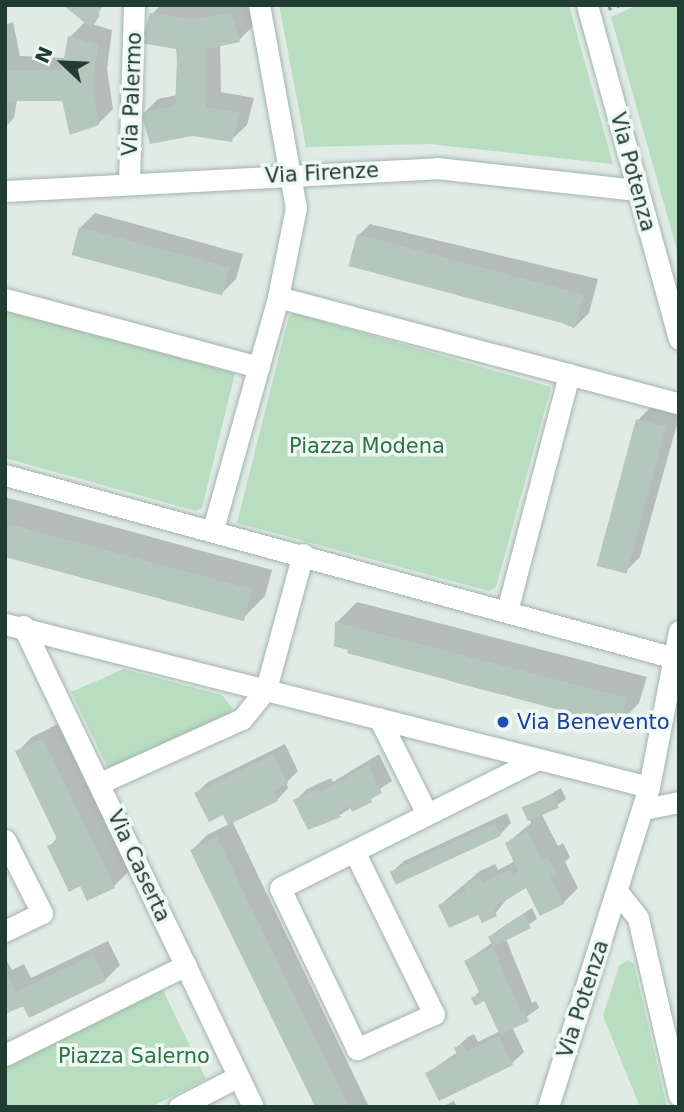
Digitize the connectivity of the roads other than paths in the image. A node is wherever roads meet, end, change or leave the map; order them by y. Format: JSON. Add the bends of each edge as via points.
{"nodes":[{"id":1,"x":134,"y":5,"type":"edge"},
{"id":2,"x":258,"y":5,"type":"edge"},
{"id":3,"x":587,"y":5,"type":"edge"},
{"id":4,"x":291,"y":175,"type":"junction"},
{"id":5,"x":129,"y":183,"type":"junction"},
{"id":6,"x":637,"y":190,"type":"junction"},
{"id":7,"x":5,"y":191,"type":"edge"},
{"id":8,"x":278,"y":297,"type":"junction"},
{"id":9,"x":5,"y":299,"type":"edge"},
{"id":10,"x":679,"y":339,"type":"edge"},
{"id":11,"x":259,"y":367,"type":"junction"},
{"id":12,"x":569,"y":374,"type":"junction"},
{"id":13,"x":679,"y":404,"type":"edge"},
{"id":14,"x":5,"y":475,"type":"edge"},
{"id":15,"x":213,"y":529,"type":"junction"},
{"id":16,"x":303,"y":554,"type":"junction"},
{"id":17,"x":507,"y":611,"type":"junction"},
{"id":18,"x":14,"y":625,"type":"edge"},
{"id":19,"x":679,"y":631,"type":"edge"},
{"id":20,"x":675,"y":658,"type":"junction"},
{"id":21,"x":266,"y":689,"type":"junction"},
{"id":22,"x":380,"y":718,"type":"junction"},
{"id":23,"x":538,"y":759,"type":"junction"},
{"id":24,"x":100,"y":783,"type":"junction"},
{"id":25,"x":649,"y":787,"type":"junction"},
{"id":26,"x":679,"y":803,"type":"edge"},
{"id":27,"x":643,"y":808,"type":"junction"},
{"id":28,"x":427,"y":814,"type":"junction"},
{"id":29,"x":7,"y":847,"type":"edge"},
{"id":30,"x":354,"y":851,"type":"junction"},
{"id":31,"x":617,"y":891,"type":"junction"},
{"id":32,"x":5,"y":932,"type":"edge"},
{"id":33,"x":186,"y":965,"type":"junction"},
{"id":34,"x":5,"y":1055,"type":"edge"},
{"id":35,"x":237,"y":1077,"type":"junction"},
{"id":36,"x":679,"y":1095,"type":"edge"},
{"id":37,"x":179,"y":1107,"type":"edge"},
{"id":38,"x":253,"y":1107,"type":"edge"},
{"id":39,"x":548,"y":1107,"type":"edge"}],
"edges":[{"from":1,"to":5,"type":"street","name":"Via Palermo"},
{"from":2,"to":4,"type":"street"},
{"from":3,"to":6,"type":"street","name":"Via Potenza"},
{"from":4,"to":5,"type":"street","name":"Via Firenze"},
{"from":4,"to":6,"type":"street","name":"Via Firenze","via":[[437,168]]},
{"from":4,"to":8,"type":"street","via":[[296,208]]},
{"from":5,"to":7,"type":"street","name":"Via Firenze"},
{"from":6,"to":10,"type":"street","name":"Via Potenza"},
{"from":8,"to":11,"type":"street"},
{"from":8,"to":12,"type":"street"},
{"from":9,"to":11,"type":"street"},
{"from":11,"to":15,"type":"street"},
{"from":12,"to":13,"type":"street"},
{"from":12,"to":17,"type":"street"},
{"from":14,"to":15,"type":"street"},
{"from":15,"to":16,"type":"street"},
{"from":16,"to":17,"type":"street"},
{"from":16,"to":21,"type":"street"},
{"from":17,"to":20,"type":"street"},
{"from":18,"to":21,"type":"street"},
{"from":18,"to":24,"type":"street","name":"Via Caserta"},
{"from":19,"to":20,"type":"street","name":"Via Potenza"},
{"from":20,"to":25,"type":"street","name":"Via Potenza"},
{"from":21,"to":22,"type":"street"},
{"from":21,"to":24,"type":"street","via":[[242,719]]},
{"from":22,"to":23,"type":"street"},
{"from":22,"to":28,"type":"street"},
{"from":23,"to":25,"type":"street"},
{"from":23,"to":28,"type":"street"},
{"from":24,"to":33,"type":"street","name":"Via Caserta"},
{"from":25,"to":27,"type":"street","name":"Via Potenza"},
{"from":26,"to":27,"type":"street"},
{"from":27,"to":31,"type":"street","name":"Via Potenza"},
{"from":28,"to":30,"type":"street"},
{"from":29,"to":32,"type":"street","via":[[42,913]]},
{"from":30,"to":30,"type":"street","via":[[280,888],[357,1049],[434,1014]]},
{"from":31,"to":36,"type":"street","name":"Via Potenza","via":[[638,918]]},
{"from":31,"to":39,"type":"street","name":"Via Potenza"},
{"from":33,"to":34,"type":"street"},
{"from":33,"to":35,"type":"street","name":"Via Caserta"},
{"from":35,"to":37,"type":"street"},
{"from":35,"to":38,"type":"street","name":"Via Caserta"}]}
